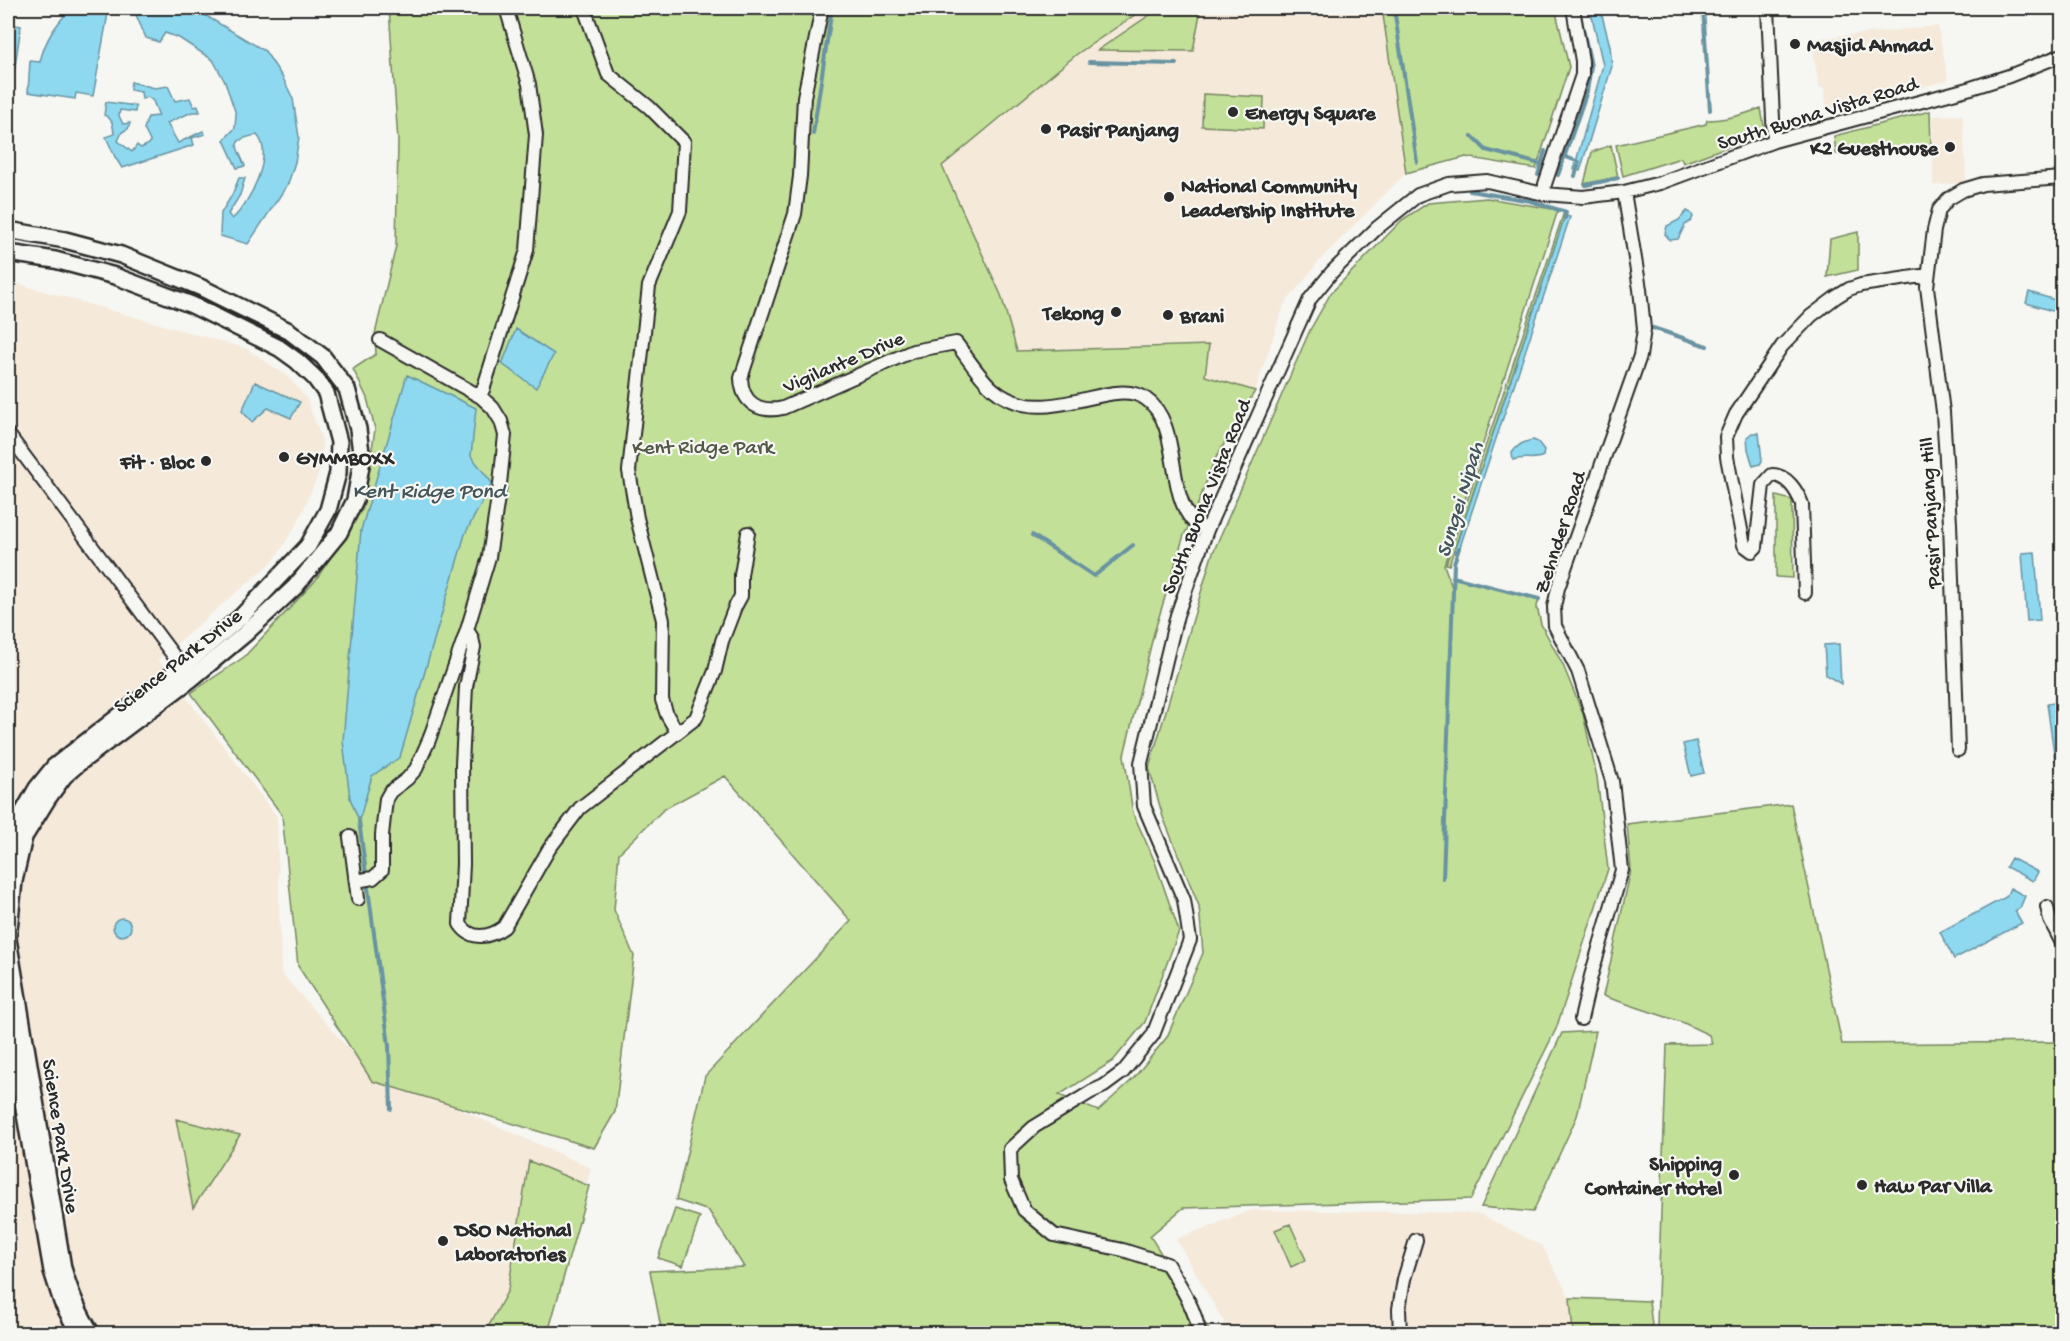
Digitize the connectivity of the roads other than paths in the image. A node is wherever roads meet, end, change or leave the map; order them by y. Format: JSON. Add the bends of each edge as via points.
{"nodes":[{"id":1,"x":506,"y":8,"type":"edge"},
{"id":2,"x":584,"y":8,"type":"edge"},
{"id":3,"x":822,"y":8,"type":"edge"},
{"id":4,"x":1573,"y":8,"type":"edge"},
{"id":5,"x":1768,"y":8,"type":"edge"},
{"id":6,"x":2062,"y":55,"type":"edge"},
{"id":7,"x":1773,"y":137,"type":"junction"},
{"id":8,"x":2062,"y":178,"type":"edge"},
{"id":9,"x":1624,"y":192,"type":"junction"},
{"id":10,"x":1544,"y":194,"type":"junction"},
{"id":11,"x":8,"y":230,"type":"edge"},
{"id":12,"x":8,"y":253,"type":"edge"},
{"id":13,"x":1928,"y":275,"type":"junction"},
{"id":14,"x":380,"y":340,"type":"dead end"},
{"id":15,"x":483,"y":390,"type":"dead end"},
{"id":16,"x":8,"y":434,"type":"edge"},
{"id":17,"x":1207,"y":530,"type":"junction"},
{"id":18,"x":748,"y":532,"type":"dead end"},
{"id":19,"x":1805,"y":593,"type":"dead end"},
{"id":20,"x":467,"y":630,"type":"junction"},
{"id":21,"x":182,"y":667,"type":"junction"},
{"id":22,"x":677,"y":732,"type":"junction"},
{"id":23,"x":1958,"y":750,"type":"dead end"},
{"id":24,"x":350,"y":837,"type":"dead end"},
{"id":25,"x":8,"y":855,"type":"edge"},
{"id":26,"x":363,"y":880,"type":"junction"},
{"id":27,"x":358,"y":899,"type":"dead end"},
{"id":28,"x":2047,"y":907,"type":"dead end"},
{"id":29,"x":2062,"y":943,"type":"edge"},
{"id":30,"x":8,"y":1016,"type":"edge"},
{"id":31,"x":1581,"y":1019,"type":"dead end"},
{"id":32,"x":1416,"y":1240,"type":"dead end"},
{"id":33,"x":79,"y":1334,"type":"edge"},
{"id":34,"x":92,"y":1334,"type":"edge"},
{"id":35,"x":1199,"y":1334,"type":"edge"},
{"id":36,"x":1400,"y":1334,"type":"edge"}],
"edges":[{"from":1,"to":15,"type":"street","via":[[529,84],[536,135],[527,250]]},
{"from":2,"to":22,"type":"street","via":[[608,74],[650,107],[684,142],[680,211],[650,286],[629,471],[663,620],[662,700]]},
{"from":3,"to":17,"type":"street","name":"Vigilante Drive","via":[[804,97],[795,214],[741,378],[744,395],[760,409],[783,408],[913,351],[956,343],[993,389],[1014,402],[1054,406],[1114,393],[1144,397],[1162,416],[1190,518]]},
{"from":4,"to":10,"type":"street","via":[[1581,75]]},
{"from":5,"to":7,"type":"street"},
{"from":6,"to":7,"type":"street","name":"South Buona Vista Road","via":[[1971,88]]},
{"from":7,"to":9,"type":"street","name":"South Buona Vista Road","via":[[1660,183]]},
{"from":8,"to":13,"type":"street","name":"Pasir Panjang Hill","via":[[1981,184],[1948,199],[1939,210]]},
{"from":9,"to":10,"type":"street","name":"South Buona Vista Road","via":[[1583,197]]},
{"from":9,"to":31,"type":"street","name":"Zehnder Road","via":[[1644,329],[1640,356],[1554,607],[1555,626],[1578,671],[1612,781],[1622,870]]},
{"from":10,"to":17,"type":"street","name":"South Buona Vista Road","via":[[1487,181],[1449,184],[1418,195],[1332,272],[1310,298]]},
{"from":11,"to":34,"type":"main road","name":"Science Park Drive","via":[[121,255],[289,331],[323,357],[347,389],[362,460],[355,500],[339,533],[295,587],[190,679],[64,776],[24,837],[14,881],[8,939],[63,1268],[72,1297]]},
{"from":12,"to":21,"type":"main road","name":"Science Park Drive","via":[[55,260],[115,276],[192,305],[279,348],[315,378],[326,393],[339,442],[338,473],[328,510],[308,546],[241,617]]},
{"from":13,"to":19,"type":"street","via":[[1861,285],[1811,316],[1782,346],[1726,437],[1744,545],[1750,552],[1756,547],[1767,478],[1782,476],[1797,492],[1802,504]]},
{"from":13,"to":23,"type":"street","name":"Pasir Panjang Hill","via":[[1929,312],[1943,412]]},
{"from":14,"to":20,"type":"street","via":[[481,397],[501,421],[505,444],[489,557]]},
{"from":16,"to":21,"type":"street"},
{"from":17,"to":35,"type":"street","name":"South Buona Vista Road","via":[[1177,615],[1141,763],[1144,806],[1184,900],[1190,940],[1154,1035],[1123,1072],[1034,1127],[1010,1149],[1011,1180],[1024,1210],[1054,1235],[1167,1264],[1183,1289]]},
{"from":18,"to":22,"type":"street","via":[[741,596],[715,672],[696,718]]},
{"from":20,"to":22,"type":"street","via":[[474,647],[466,687],[460,924],[473,936],[488,936],[504,927],[549,849],[580,808]]},
{"from":20,"to":26,"type":"street","via":[[416,769],[386,799],[382,870]]},
{"from":21,"to":25,"type":"main road","name":"Science Park Drive","via":[[54,767],[13,830]]},
{"from":24,"to":26,"type":"street"},
{"from":26,"to":27,"type":"street"},
{"from":28,"to":29,"type":"street"},
{"from":30,"to":33,"type":"main road","name":"Science Park Drive","via":[[52,1271],[62,1302]]},
{"from":32,"to":36,"type":"street","via":[[1399,1308]]}]}
